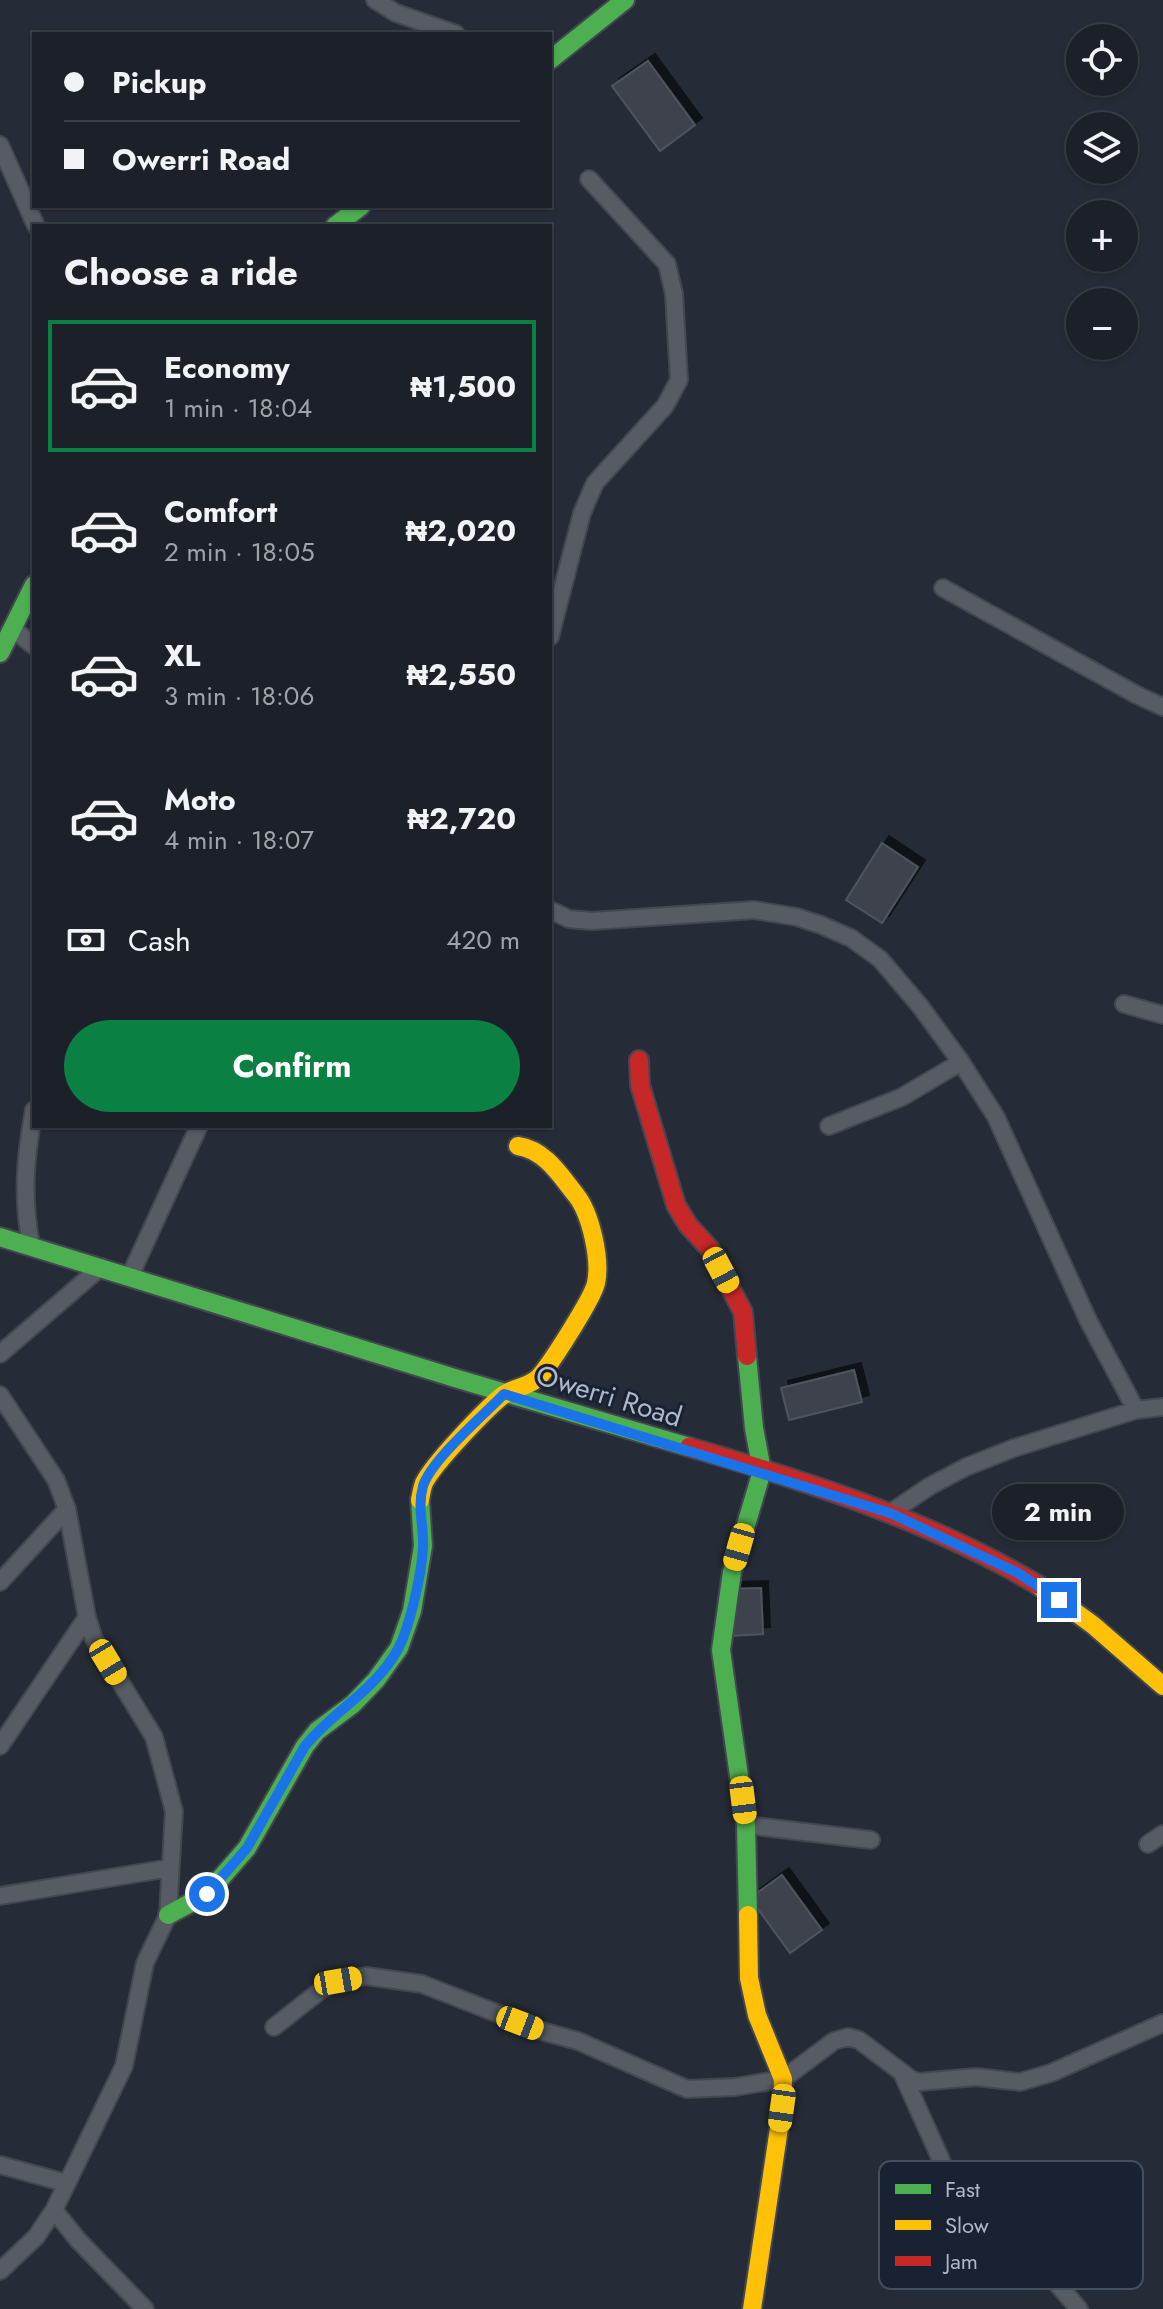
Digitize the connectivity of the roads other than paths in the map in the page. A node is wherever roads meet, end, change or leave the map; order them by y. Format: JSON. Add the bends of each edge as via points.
{"nodes":[{"id":1,"x":375,"y":0,"type":"edge"},
{"id":2,"x":625,"y":0,"type":"edge"},
{"id":3,"x":450,"y":32,"type":"edge"},
{"id":4,"x":552,"y":58,"type":"edge"},
{"id":5,"x":0,"y":145,"type":"edge"},
{"id":6,"x":589,"y":179,"type":"dead end"},
{"id":7,"x":358,"y":208,"type":"edge"},
{"id":8,"x":35,"y":224,"type":"edge"},
{"id":9,"x":338,"y":224,"type":"edge"},
{"id":10,"x":943,"y":588,"type":"dead end"},
{"id":11,"x":32,"y":589,"type":"edge"},
{"id":12,"x":12,"y":628,"type":"junction"},
{"id":13,"x":552,"y":629,"type":"edge"},
{"id":14,"x":32,"y":644,"type":"edge"},
{"id":15,"x":0,"y":653,"type":"edge"},
{"id":16,"x":1163,"y":707,"type":"edge"},
{"id":17,"x":552,"y":911,"type":"edge"},
{"id":18,"x":1124,"y":1004,"type":"dead end"},
{"id":19,"x":1163,"y":1015,"type":"edge"},
{"id":20,"x":639,"y":1060,"type":"dead end"},
{"id":21,"x":961,"y":1062,"type":"junction"},
{"id":22,"x":32,"y":1122,"type":"edge"},
{"id":23,"x":829,"y":1126,"type":"dead end"},
{"id":24,"x":198,"y":1128,"type":"edge"},
{"id":25,"x":518,"y":1146,"type":"dead end"},
{"id":26,"x":0,"y":1237,"type":"edge"},
{"id":27,"x":31,"y":1245,"type":"junction"},
{"id":28,"x":101,"y":1267,"type":"junction"},
{"id":29,"x":130,"y":1276,"type":"junction"},
{"id":30,"x":0,"y":1354,"type":"edge"},
{"id":31,"x":504,"y":1394,"type":"junction"},
{"id":32,"x":0,"y":1395,"type":"edge"},
{"id":33,"x":1163,"y":1407,"type":"edge"},
{"id":34,"x":1136,"y":1410,"type":"junction"},
{"id":35,"x":762,"y":1471,"type":"junction"},
{"id":36,"x":67,"y":1509,"type":"junction"},
{"id":37,"x":890,"y":1513,"type":"junction"},
{"id":38,"x":0,"y":1582,"type":"edge"},
{"id":39,"x":87,"y":1617,"type":"junction"},
{"id":40,"x":1163,"y":1686,"type":"edge"},
{"id":41,"x":0,"y":1746,"type":"edge"},
{"id":42,"x":746,"y":1825,"type":"junction"},
{"id":43,"x":1163,"y":1834,"type":"edge"},
{"id":44,"x":871,"y":1840,"type":"dead end"},
{"id":45,"x":1148,"y":1844,"type":"dead end"},
{"id":46,"x":170,"y":1868,"type":"junction"},
{"id":47,"x":0,"y":1896,"type":"edge"},
{"id":48,"x":168,"y":1915,"type":"junction"},
{"id":49,"x":1163,"y":2023,"type":"edge"},
{"id":50,"x":274,"y":2027,"type":"dead end"},
{"id":51,"x":902,"y":2073,"type":"junction"},
{"id":52,"x":783,"y":2079,"type":"junction"},
{"id":53,"x":941,"y":2161,"type":"edge"},
{"id":54,"x":0,"y":2165,"type":"edge"},
{"id":55,"x":66,"y":2183,"type":"junction"},
{"id":56,"x":54,"y":2210,"type":"junction"},
{"id":57,"x":0,"y":2271,"type":"edge"},
{"id":58,"x":1062,"y":2289,"type":"edge"},
{"id":59,"x":145,"y":2309,"type":"edge"},
{"id":60,"x":752,"y":2309,"type":"edge"},
{"id":61,"x":1079,"y":2309,"type":"edge"}],
"edges":[{"from":1,"to":3,"type":"street"},
{"from":2,"to":4,"type":"street"},
{"from":5,"to":8,"type":"street"},
{"from":6,"to":13,"type":"street","via":[[667,264],[679,380],[665,406],[595,483],[582,513]]},
{"from":7,"to":9,"type":"street"},
{"from":10,"to":16,"type":"street"},
{"from":11,"to":12,"type":"street"},
{"from":12,"to":14,"type":"street"},
{"from":12,"to":15,"type":"street"},
{"from":17,"to":21,"type":"street","via":[[592,921],[754,910],[821,925],[880,959]]},
{"from":18,"to":19,"type":"street"},
{"from":20,"to":35,"type":"street","via":[[640,1085],[676,1205],[710,1249],[743,1312]]},
{"from":21,"to":23,"type":"street","via":[[902,1097]]},
{"from":21,"to":34,"type":"street","via":[[996,1117],[1088,1320]]},
{"from":22,"to":27,"type":"street","via":[[24,1171]]},
{"from":24,"to":29,"type":"street"},
{"from":25,"to":31,"type":"street","via":[[533,1148],[580,1200],[595,1240],[596,1283],[539,1377]]},
{"from":26,"to":27,"type":"street","name":"Owerri Road"},
{"from":27,"to":28,"type":"street","name":"Owerri Road"},
{"from":28,"to":29,"type":"street","name":"Owerri Road"},
{"from":28,"to":30,"type":"street"},
{"from":29,"to":31,"type":"street","name":"Owerri Road"},
{"from":31,"to":35,"type":"street","name":"Owerri Road"},
{"from":31,"to":48,"type":"street","via":[[424,1483],[419,1505],[423,1546],[412,1611],[399,1648],[353,1704],[305,1746],[247,1848],[207,1894]]},
{"from":32,"to":36,"type":"street","via":[[56,1480]]},
{"from":33,"to":34,"type":"street"},
{"from":34,"to":37,"type":"street","via":[[966,1467]]},
{"from":35,"to":37,"type":"street","name":"Owerri Road"},
{"from":35,"to":42,"type":"street","via":[[732,1572],[721,1650]]},
{"from":36,"to":38,"type":"street"},
{"from":36,"to":39,"type":"street"},
{"from":37,"to":40,"type":"street","name":"Owerri Road","via":[[1018,1573],[1094,1627]]},
{"from":39,"to":41,"type":"street"},
{"from":39,"to":46,"type":"street","via":[[94,1639],[154,1737],[174,1811]]},
{"from":42,"to":44,"type":"street"},
{"from":42,"to":52,"type":"street","via":[[749,1978],[757,2015]]},
{"from":43,"to":45,"type":"street"},
{"from":46,"to":47,"type":"street"},
{"from":46,"to":48,"type":"street"},
{"from":48,"to":55,"type":"street","via":[[145,1963],[124,2066]]},
{"from":49,"to":51,"type":"street","via":[[1020,2082],[976,2077],[919,2082]]},
{"from":50,"to":52,"type":"street","via":[[321,1990],[366,1976],[422,1984],[578,2041],[687,2089]]},
{"from":51,"to":52,"type":"street","via":[[848,2037],[834,2041]]},
{"from":51,"to":53,"type":"street"},
{"from":52,"to":60,"type":"street"},
{"from":54,"to":55,"type":"street"},
{"from":55,"to":56,"type":"street"},
{"from":56,"to":57,"type":"street","via":[[36,2237]]},
{"from":56,"to":59,"type":"street"},
{"from":58,"to":61,"type":"street"}]}
